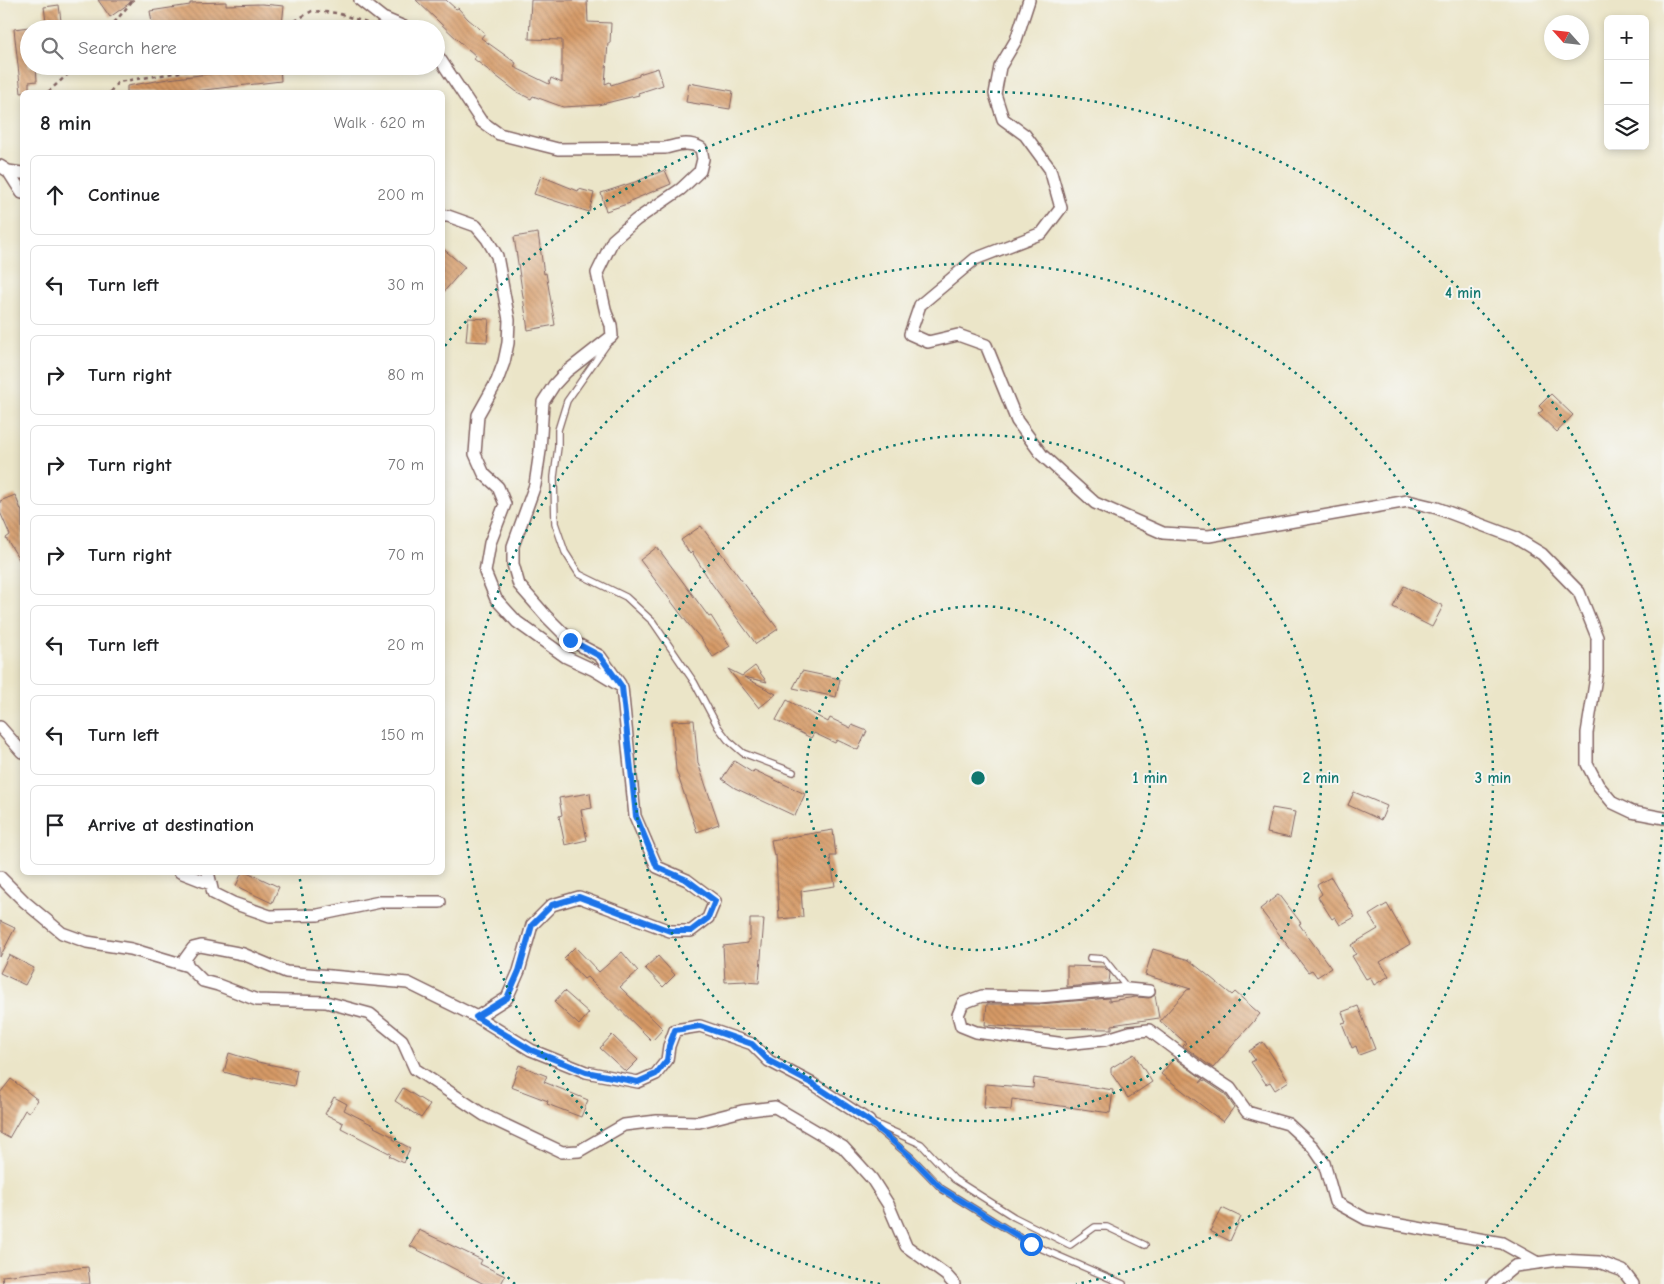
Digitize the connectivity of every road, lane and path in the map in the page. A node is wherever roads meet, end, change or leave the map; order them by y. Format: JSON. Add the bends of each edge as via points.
{"nodes":[{"id":1,"x":133,"y":0,"type":"edge"},
{"id":2,"x":360,"y":0,"type":"edge"},
{"id":3,"x":1029,"y":0,"type":"edge"},
{"id":4,"x":378,"y":14,"type":"junction"},
{"id":5,"x":116,"y":20,"type":"edge"},
{"id":6,"x":296,"y":20,"type":"edge"},
{"id":7,"x":358,"y":20,"type":"edge"},
{"id":8,"x":371,"y":20,"type":"edge"},
{"id":9,"x":390,"y":20,"type":"edge"},
{"id":10,"x":445,"y":67,"type":"edge"},
{"id":11,"x":67,"y":75,"type":"edge"},
{"id":12,"x":162,"y":75,"type":"edge"},
{"id":13,"x":50,"y":90,"type":"edge"},
{"id":14,"x":112,"y":90,"type":"edge"},
{"id":15,"x":4,"y":169,"type":"edge"},
{"id":16,"x":20,"y":173,"type":"edge"},
{"id":17,"x":20,"y":182,"type":"edge"},
{"id":18,"x":20,"y":189,"type":"edge"},
{"id":19,"x":445,"y":216,"type":"edge"},
{"id":20,"x":612,"y":336,"type":"junction"},
{"id":21,"x":622,"y":687,"type":"junction"},
{"id":22,"x":0,"y":727,"type":"edge"},
{"id":23,"x":20,"y":750,"type":"edge"},
{"id":24,"x":793,"y":772,"type":"dead end"},
{"id":25,"x":1664,"y":818,"type":"edge"},
{"id":26,"x":195,"y":875,"type":"edge"},
{"id":27,"x":0,"y":877,"type":"edge"},
{"id":28,"x":210,"y":878,"type":"edge"},
{"id":29,"x":440,"y":902,"type":"dead end"},
{"id":30,"x":1090,"y":958,"type":"dead end"},
{"id":31,"x":188,"y":966,"type":"junction"},
{"id":32,"x":1128,"y":990,"type":"junction"},
{"id":33,"x":1149,"y":991,"type":"dead end"},
{"id":34,"x":476,"y":1017,"type":"junction"},
{"id":35,"x":869,"y":1121,"type":"junction"},
{"id":36,"x":1145,"y":1245,"type":"dead end"},
{"id":37,"x":1538,"y":1263,"type":"junction"},
{"id":38,"x":954,"y":1284,"type":"edge"},
{"id":39,"x":1123,"y":1284,"type":"edge"},
{"id":40,"x":1493,"y":1284,"type":"edge"},
{"id":41,"x":1633,"y":1284,"type":"edge"}],
"edges":[{"from":1,"to":5,"type":"path"},
{"from":2,"to":4,"type":"street"},
{"from":3,"to":25,"type":"street","via":[[1016,40],[1000,67],[995,94],[1003,119],[1025,135],[1050,169],[1061,208],[1042,233],[975,259],[920,305],[910,334],[928,342],[958,335],[986,345],[1016,421],[1042,456],[1095,503],[1163,534],[1209,536],[1408,501],[1483,525],[1542,554],[1579,592],[1597,637],[1597,672],[1587,733],[1587,764],[1613,803],[1632,812]]},
{"from":4,"to":8,"type":"path"},
{"from":4,"to":9,"type":"street"},
{"from":6,"to":7,"type":"path","via":[[312,11],[337,13]]},
{"from":10,"to":20,"type":"street","via":[[481,121],[498,134],[558,149],[665,148],[682,144],[701,148],[700,171],[613,240],[597,273]]},
{"from":11,"to":13,"type":"path"},
{"from":12,"to":14,"type":"path","via":[[118,82]]},
{"from":15,"to":16,"type":"street"},
{"from":15,"to":17,"type":"lane"},
{"from":15,"to":18,"type":"street"},
{"from":19,"to":21,"type":"street","via":[[476,226],[488,239],[496,256],[509,320],[504,362],[478,415],[475,454],[484,474],[498,487],[505,504],[490,543],[485,572],[496,599],[517,622],[566,657]]},
{"from":20,"to":21,"type":"street","via":[[566,372],[543,402],[536,485],[514,546],[513,564],[519,585],[547,617],[570,640],[600,656]]},
{"from":20,"to":24,"type":"lane","via":[[567,401],[558,430],[555,523],[565,552],[579,574],[626,597],[652,622],[694,682],[718,728],[728,740],[742,753]]},
{"from":21,"to":34,"type":"street","via":[[636,816],[657,867],[687,880],[715,901],[708,918],[691,931],[670,931],[579,897],[552,905],[532,925],[519,971],[507,998]]},
{"from":22,"to":23,"type":"street"},
{"from":26,"to":28,"type":"street"},
{"from":27,"to":31,"type":"street","via":[[62,933]]},
{"from":28,"to":29,"type":"street","via":[[213,892],[270,916],[318,915],[380,902]]},
{"from":30,"to":32,"type":"lane","via":[[1104,958]]},
{"from":31,"to":34,"type":"street","via":[[185,959],[192,948],[201,946],[243,954],[286,972],[408,983]]},
{"from":31,"to":38,"type":"street","via":[[202,981],[257,1000],[326,1002],[370,1014],[402,1040],[415,1068],[484,1114],[562,1152],[579,1151],[624,1125],[657,1121],[699,1122],[775,1107],[843,1147],[883,1196],[906,1246]]},
{"from":32,"to":33,"type":"street"},
{"from":32,"to":37,"type":"street","via":[[1039,997],[982,996],[963,1003],[958,1015],[961,1026],[976,1032],[1065,1044],[1149,1030],[1230,1088],[1247,1112],[1288,1124],[1313,1147],[1324,1163],[1335,1202],[1366,1219],[1502,1243]]},
{"from":34,"to":35,"type":"street","via":[[531,1050],[586,1072],[638,1082],[656,1074],[667,1060],[675,1030],[700,1026],[752,1044],[769,1061],[813,1084]]},
{"from":35,"to":36,"type":"lane","via":[[921,1144],[954,1179],[1014,1218],[1070,1245],[1095,1227],[1107,1227]]},
{"from":35,"to":39,"type":"lane","via":[[942,1189],[1031,1244]]},
{"from":37,"to":40,"type":"street","via":[[1515,1266]]},
{"from":37,"to":41,"type":"street","via":[[1559,1260],[1599,1262],[1622,1271]]}]}
